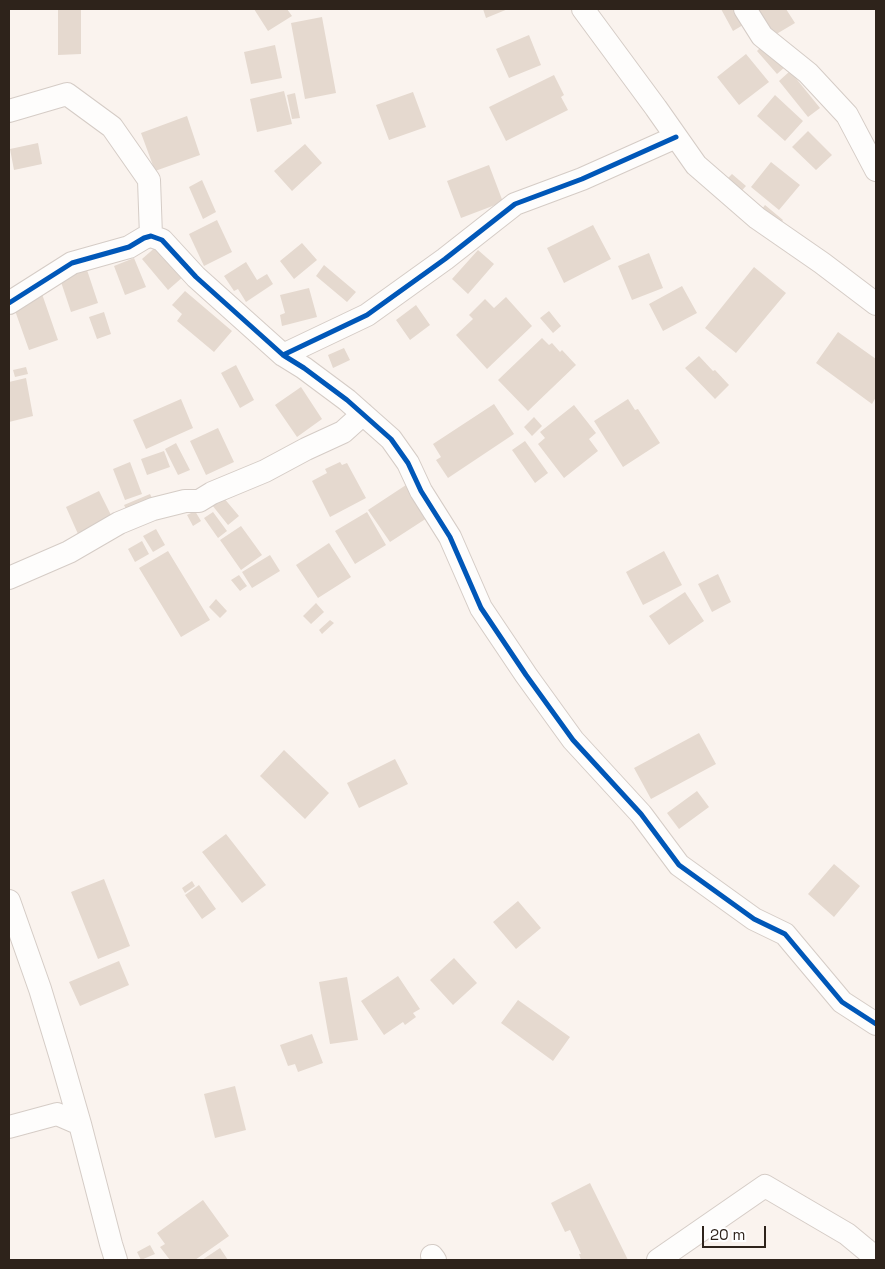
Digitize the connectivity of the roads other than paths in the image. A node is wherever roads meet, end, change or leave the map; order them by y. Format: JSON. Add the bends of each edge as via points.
{"nodes":[{"id":1,"x":583,"y":9,"type":"edge"},
{"id":2,"x":745,"y":9,"type":"edge"},
{"id":3,"x":9,"y":111,"type":"edge"},
{"id":4,"x":676,"y":137,"type":"junction"},
{"id":5,"x":876,"y":170,"type":"edge"},
{"id":6,"x":152,"y":236,"type":"junction"},
{"id":7,"x":9,"y":303,"type":"edge"},
{"id":8,"x":876,"y":304,"type":"edge"},
{"id":9,"x":283,"y":355,"type":"junction"},
{"id":10,"x":363,"y":414,"type":"junction"},
{"id":11,"x":9,"y":578,"type":"edge"},
{"id":12,"x":9,"y":901,"type":"edge"},
{"id":13,"x":876,"y":1024,"type":"edge"},
{"id":14,"x":68,"y":1084,"type":"junction"},
{"id":15,"x":57,"y":1114,"type":"junction"},
{"id":16,"x":80,"y":1124,"type":"junction"},
{"id":17,"x":9,"y":1127,"type":"edge"},
{"id":18,"x":876,"y":1258,"type":"edge"},
{"id":19,"x":116,"y":1260,"type":"edge"},
{"id":20,"x":658,"y":1260,"type":"edge"}],
"edges":[{"from":1,"to":4,"type":"street"},
{"from":2,"to":5,"type":"street","via":[[762,36],[808,73],[847,115]]},
{"from":3,"to":6,"type":"street","via":[[67,94],[112,127],[149,180]]},
{"from":4,"to":8,"type":"street","via":[[696,165],[757,218]]},
{"from":4,"to":9,"type":"street","via":[[515,204],[367,315]]},
{"from":6,"to":7,"type":"street","via":[[128,247],[72,263]]},
{"from":6,"to":9,"type":"street","via":[[162,240],[196,277]]},
{"from":9,"to":10,"type":"street"},
{"from":10,"to":11,"type":"street","via":[[343,432],[265,471],[199,501],[153,509],[119,523],[69,552]]},
{"from":10,"to":13,"type":"street","via":[[391,440],[408,463],[421,491],[450,537],[481,608],[573,740],[640,814],[679,865],[754,919],[785,934],[842,1002]]},
{"from":12,"to":14,"type":"street","via":[[40,988]]},
{"from":14,"to":15,"type":"street"},
{"from":14,"to":16,"type":"street"},
{"from":15,"to":16,"type":"street"},
{"from":15,"to":17,"type":"street"},
{"from":16,"to":19,"type":"street"},
{"from":18,"to":20,"type":"street","via":[[847,1234],[765,1186]]}]}
